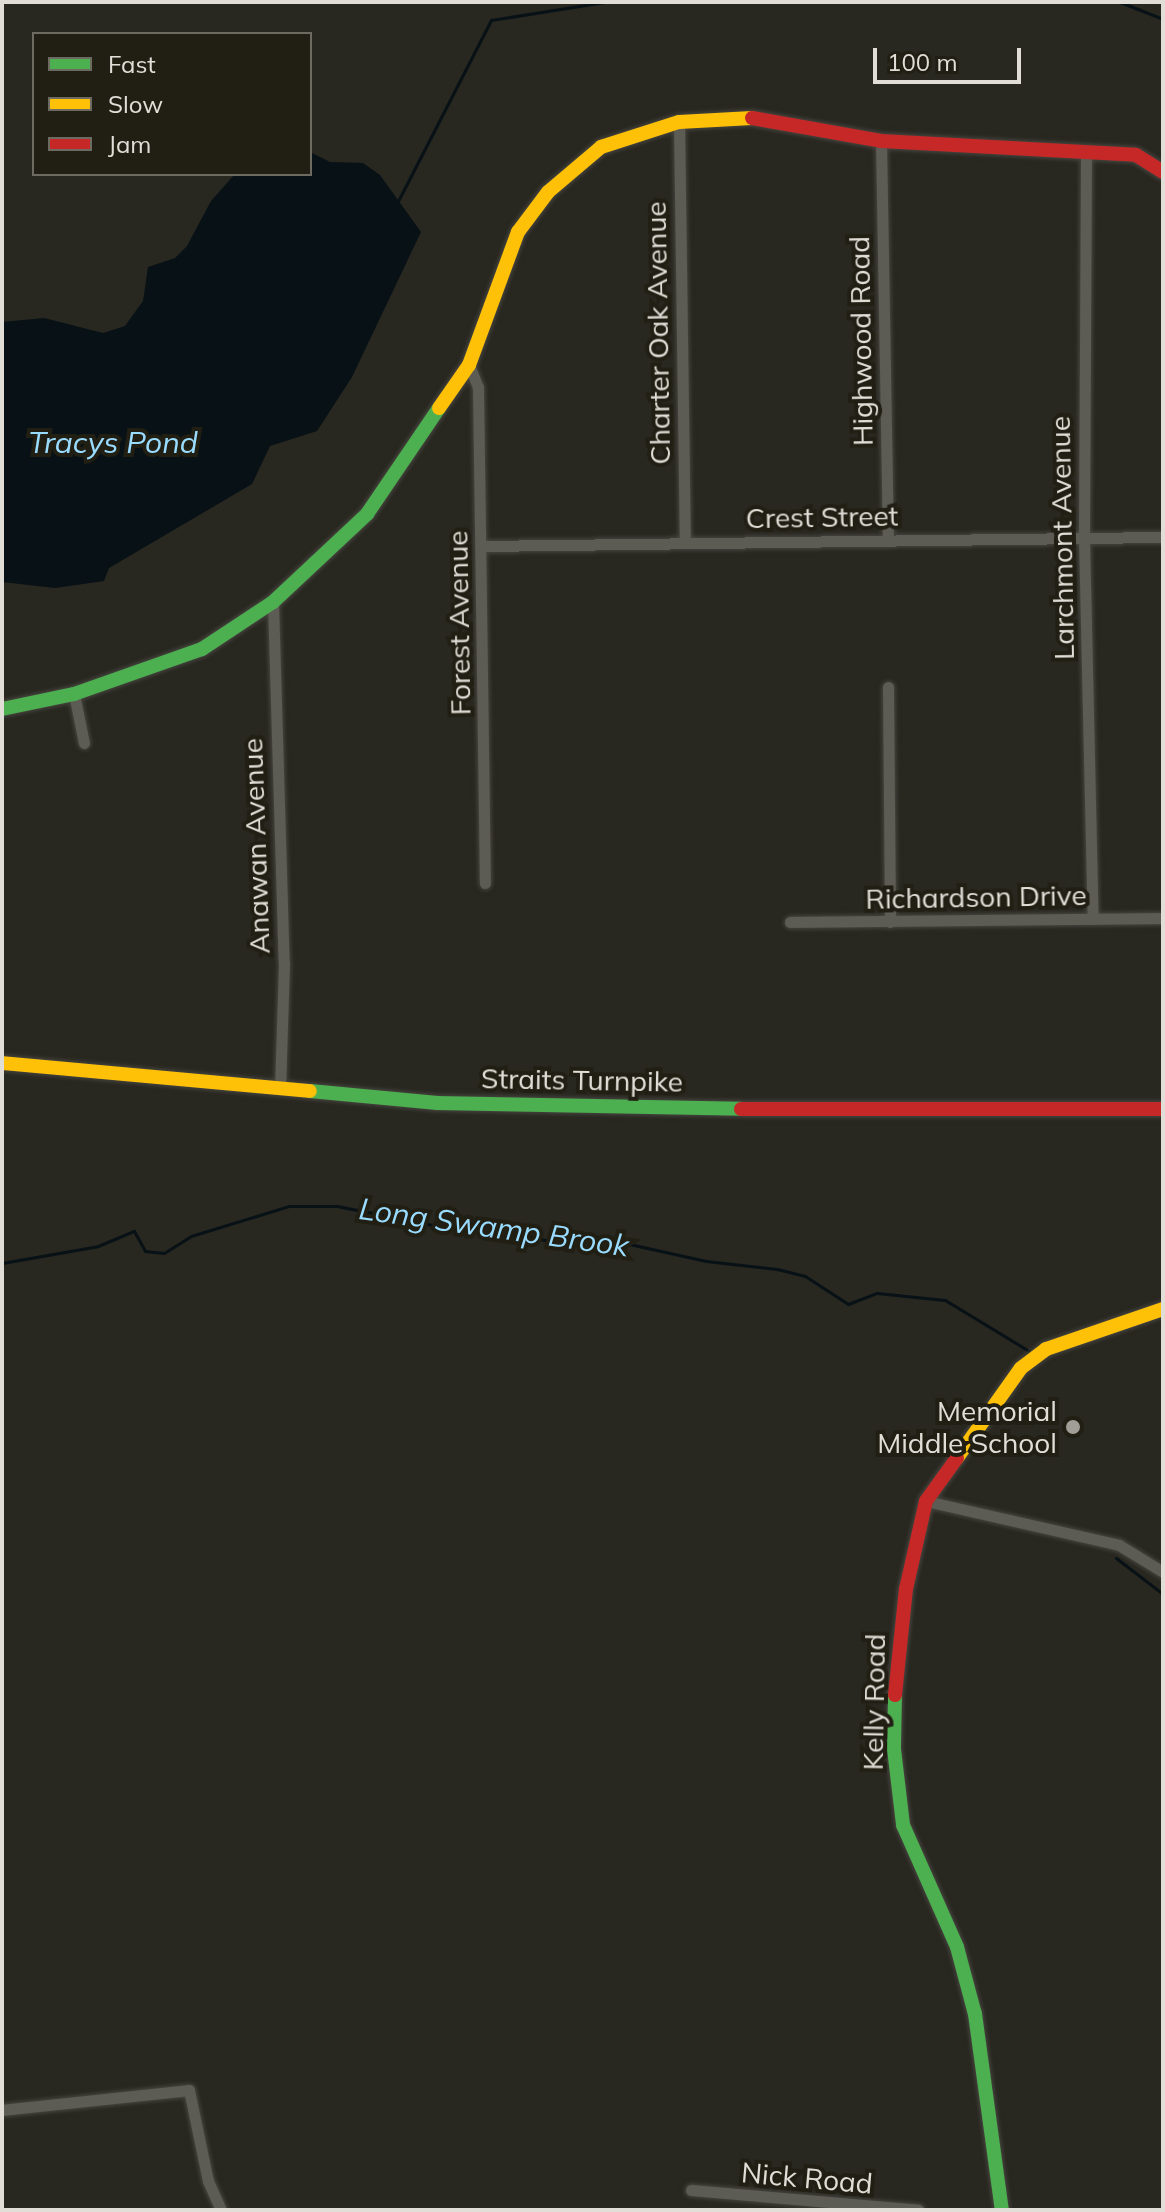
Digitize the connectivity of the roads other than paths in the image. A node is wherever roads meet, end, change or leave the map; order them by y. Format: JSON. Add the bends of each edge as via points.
{"nodes":[{"id":1,"x":679,"y":122,"type":"junction"},
{"id":2,"x":881,"y":141,"type":"junction"},
{"id":3,"x":1086,"y":156,"type":"junction"},
{"id":4,"x":1163,"y":172,"type":"edge"},
{"id":5,"x":469,"y":365,"type":"junction"},
{"id":6,"x":1084,"y":537,"type":"junction"},
{"id":7,"x":1163,"y":537,"type":"edge"},
{"id":8,"x":888,"y":540,"type":"junction"},
{"id":9,"x":685,"y":542,"type":"junction"},
{"id":10,"x":482,"y":546,"type":"junction"},
{"id":11,"x":273,"y":602,"type":"junction"},
{"id":12,"x":888,"y":687,"type":"dead end"},
{"id":13,"x":74,"y":694,"type":"junction"},
{"id":14,"x":2,"y":709,"type":"edge"},
{"id":15,"x":84,"y":743,"type":"dead end"},
{"id":16,"x":485,"y":883,"type":"dead end"},
{"id":17,"x":1163,"y":918,"type":"edge"},
{"id":18,"x":1093,"y":919,"type":"junction"},
{"id":19,"x":790,"y":922,"type":"dead end"},
{"id":20,"x":890,"y":922,"type":"junction"},
{"id":21,"x":2,"y":1063,"type":"edge"},
{"id":22,"x":280,"y":1088,"type":"junction"},
{"id":23,"x":1163,"y":1109,"type":"edge"},
{"id":24,"x":1163,"y":1309,"type":"edge"},
{"id":25,"x":926,"y":1501,"type":"junction"},
{"id":26,"x":1163,"y":1572,"type":"edge"},
{"id":27,"x":2,"y":2110,"type":"edge"},
{"id":28,"x":691,"y":2190,"type":"dead end"},
{"id":29,"x":853,"y":2209,"type":"edge"},
{"id":30,"x":221,"y":2210,"type":"edge"},
{"id":31,"x":918,"y":2210,"type":"edge"},
{"id":32,"x":1002,"y":2210,"type":"edge"}],
"edges":[{"from":1,"to":2,"type":"street","via":[[735,115]]},
{"from":1,"to":5,"type":"street","via":[[601,147],[548,192],[518,232]]},
{"from":1,"to":9,"type":"street","name":"Charter Oak Avenue"},
{"from":2,"to":3,"type":"street"},
{"from":2,"to":8,"type":"street","name":"Highwood Road"},
{"from":3,"to":4,"type":"street","via":[[1136,155]]},
{"from":3,"to":6,"type":"street","name":"Larchmont Avenue"},
{"from":5,"to":10,"type":"street","name":"Forest Avenue","via":[[478,387]]},
{"from":5,"to":11,"type":"street","via":[[367,514]]},
{"from":6,"to":7,"type":"street","name":"Crest Street"},
{"from":6,"to":8,"type":"street","name":"Crest Street"},
{"from":6,"to":18,"type":"street","name":"Larchmont Avenue"},
{"from":8,"to":9,"type":"street","name":"Crest Street"},
{"from":9,"to":10,"type":"street","name":"Crest Street"},
{"from":10,"to":16,"type":"street","name":"Forest Avenue"},
{"from":11,"to":13,"type":"street","via":[[202,649]]},
{"from":11,"to":22,"type":"street","name":"Anawan Avenue","via":[[284,963]]},
{"from":12,"to":20,"type":"street"},
{"from":13,"to":14,"type":"street"},
{"from":13,"to":15,"type":"street"},
{"from":17,"to":18,"type":"street","name":"Richardson Drive"},
{"from":18,"to":20,"type":"street","name":"Richardson Drive"},
{"from":19,"to":20,"type":"street","name":"Richardson Drive"},
{"from":21,"to":22,"type":"street","name":"Straits Turnpike"},
{"from":22,"to":23,"type":"street","name":"Straits Turnpike","via":[[437,1103],[685,1109]]},
{"from":24,"to":25,"type":"street","name":"Kelly Road","via":[[1046,1349],[1021,1368]]},
{"from":25,"to":26,"type":"street","via":[[1119,1545]]},
{"from":25,"to":32,"type":"street","name":"Kelly Road","via":[[896,1665],[894,1749],[903,1825],[957,1947],[975,2014]]},
{"from":27,"to":30,"type":"street","via":[[189,2090],[208,2181]]},
{"from":28,"to":29,"type":"street","name":"Nick Road"},
{"from":29,"to":31,"type":"street","name":"Nick Road"}]}
